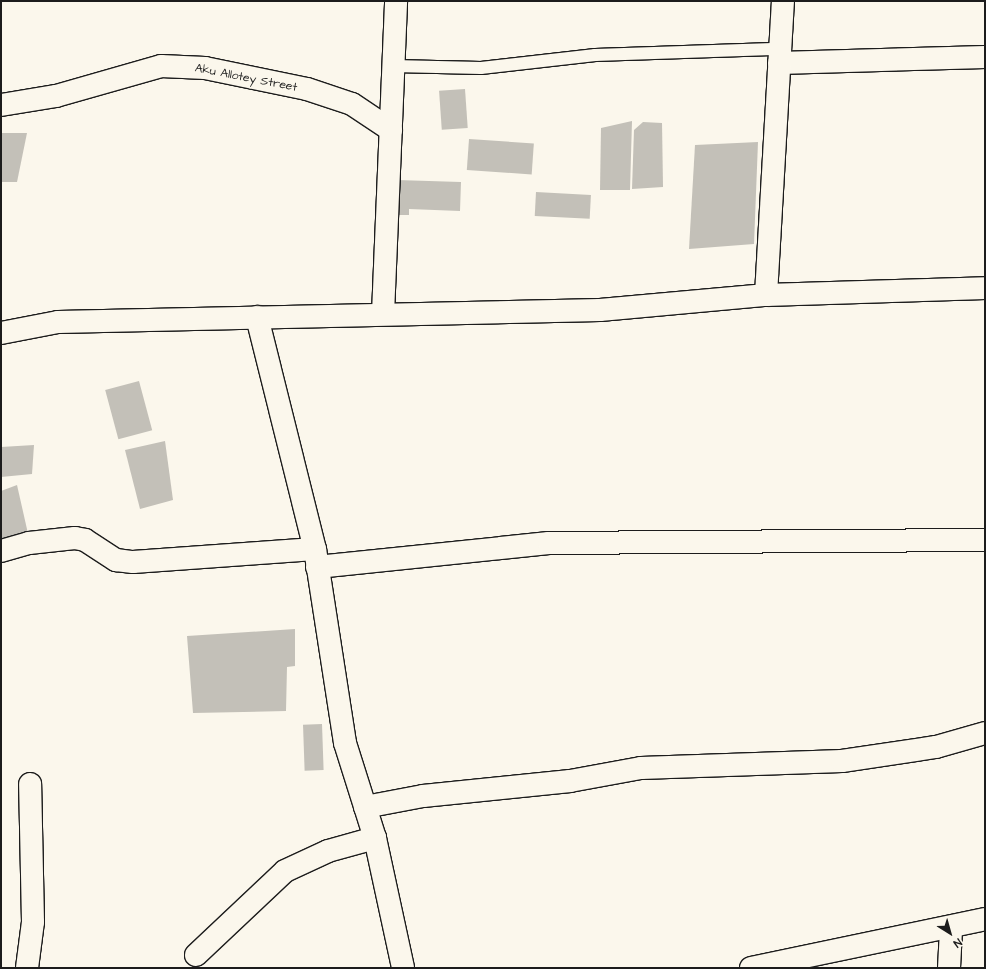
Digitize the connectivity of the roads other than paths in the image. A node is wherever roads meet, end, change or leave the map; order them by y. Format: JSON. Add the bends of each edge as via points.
{"nodes":[{"id":1,"x":396,"y":1,"type":"edge"},
{"id":2,"x":783,"y":1,"type":"edge"},
{"id":3,"x":779,"y":56,"type":"junction"},
{"id":4,"x":985,"y":57,"type":"edge"},
{"id":5,"x":393,"y":66,"type":"junction"},
{"id":6,"x":1,"y":105,"type":"edge"},
{"id":7,"x":391,"y":130,"type":"junction"},
{"id":8,"x":985,"y":288,"type":"edge"},
{"id":9,"x":766,"y":294,"type":"junction"},
{"id":10,"x":382,"y":314,"type":"junction"},
{"id":11,"x":257,"y":317,"type":"junction"},
{"id":12,"x":1,"y":333,"type":"edge"},
{"id":13,"x":985,"y":540,"type":"edge"},
{"id":14,"x":1,"y":551,"type":"edge"},
{"id":15,"x":316,"y":558,"type":"junction"},
{"id":16,"x":985,"y":733,"type":"edge"},
{"id":17,"x":30,"y":784,"type":"dead end"},
{"id":18,"x":365,"y":807,"type":"junction"},
{"id":19,"x":375,"y":838,"type":"junction"},
{"id":20,"x":985,"y":919,"type":"edge"},
{"id":21,"x":951,"y":929,"type":"junction"},
{"id":22,"x":196,"y":955,"type":"dead end"},
{"id":23,"x":27,"y":968,"type":"edge"},
{"id":24,"x":403,"y":968,"type":"edge"},
{"id":25,"x":751,"y":968,"type":"edge"},
{"id":26,"x":949,"y":968,"type":"edge"}],
"edges":[{"from":1,"to":5,"type":"street"},
{"from":2,"to":3,"type":"street"},
{"from":3,"to":4,"type":"street"},
{"from":3,"to":5,"type":"lane","via":[[595,55],[481,68]]},
{"from":3,"to":9,"type":"street"},
{"from":5,"to":7,"type":"street"},
{"from":6,"to":7,"type":"street","name":"Aku Allotey Street","via":[[56,96],[161,66],[205,68],[322,94],[352,104]]},
{"from":7,"to":10,"type":"street"},
{"from":8,"to":9,"type":"street"},
{"from":9,"to":10,"type":"street","via":[[600,310]]},
{"from":10,"to":11,"type":"street"},
{"from":11,"to":12,"type":"street","via":[[58,322]]},
{"from":11,"to":15,"type":"street"},
{"from":13,"to":15,"type":"street","via":[[549,543]]},
{"from":14,"to":15,"type":"street","via":[[29,543],[75,538],[85,540],[116,560],[133,562]]},
{"from":15,"to":18,"type":"street","via":[[345,743]]},
{"from":16,"to":18,"type":"street","via":[[936,746],[842,761],[641,768],[570,781],[423,796]]},
{"from":17,"to":23,"type":"street","via":[[33,922]]},
{"from":18,"to":19,"type":"street"},
{"from":19,"to":22,"type":"street","via":[[328,851],[285,871]]},
{"from":19,"to":24,"type":"street"},
{"from":20,"to":21,"type":"street"},
{"from":21,"to":25,"type":"street"},
{"from":21,"to":26,"type":"street"}]}
